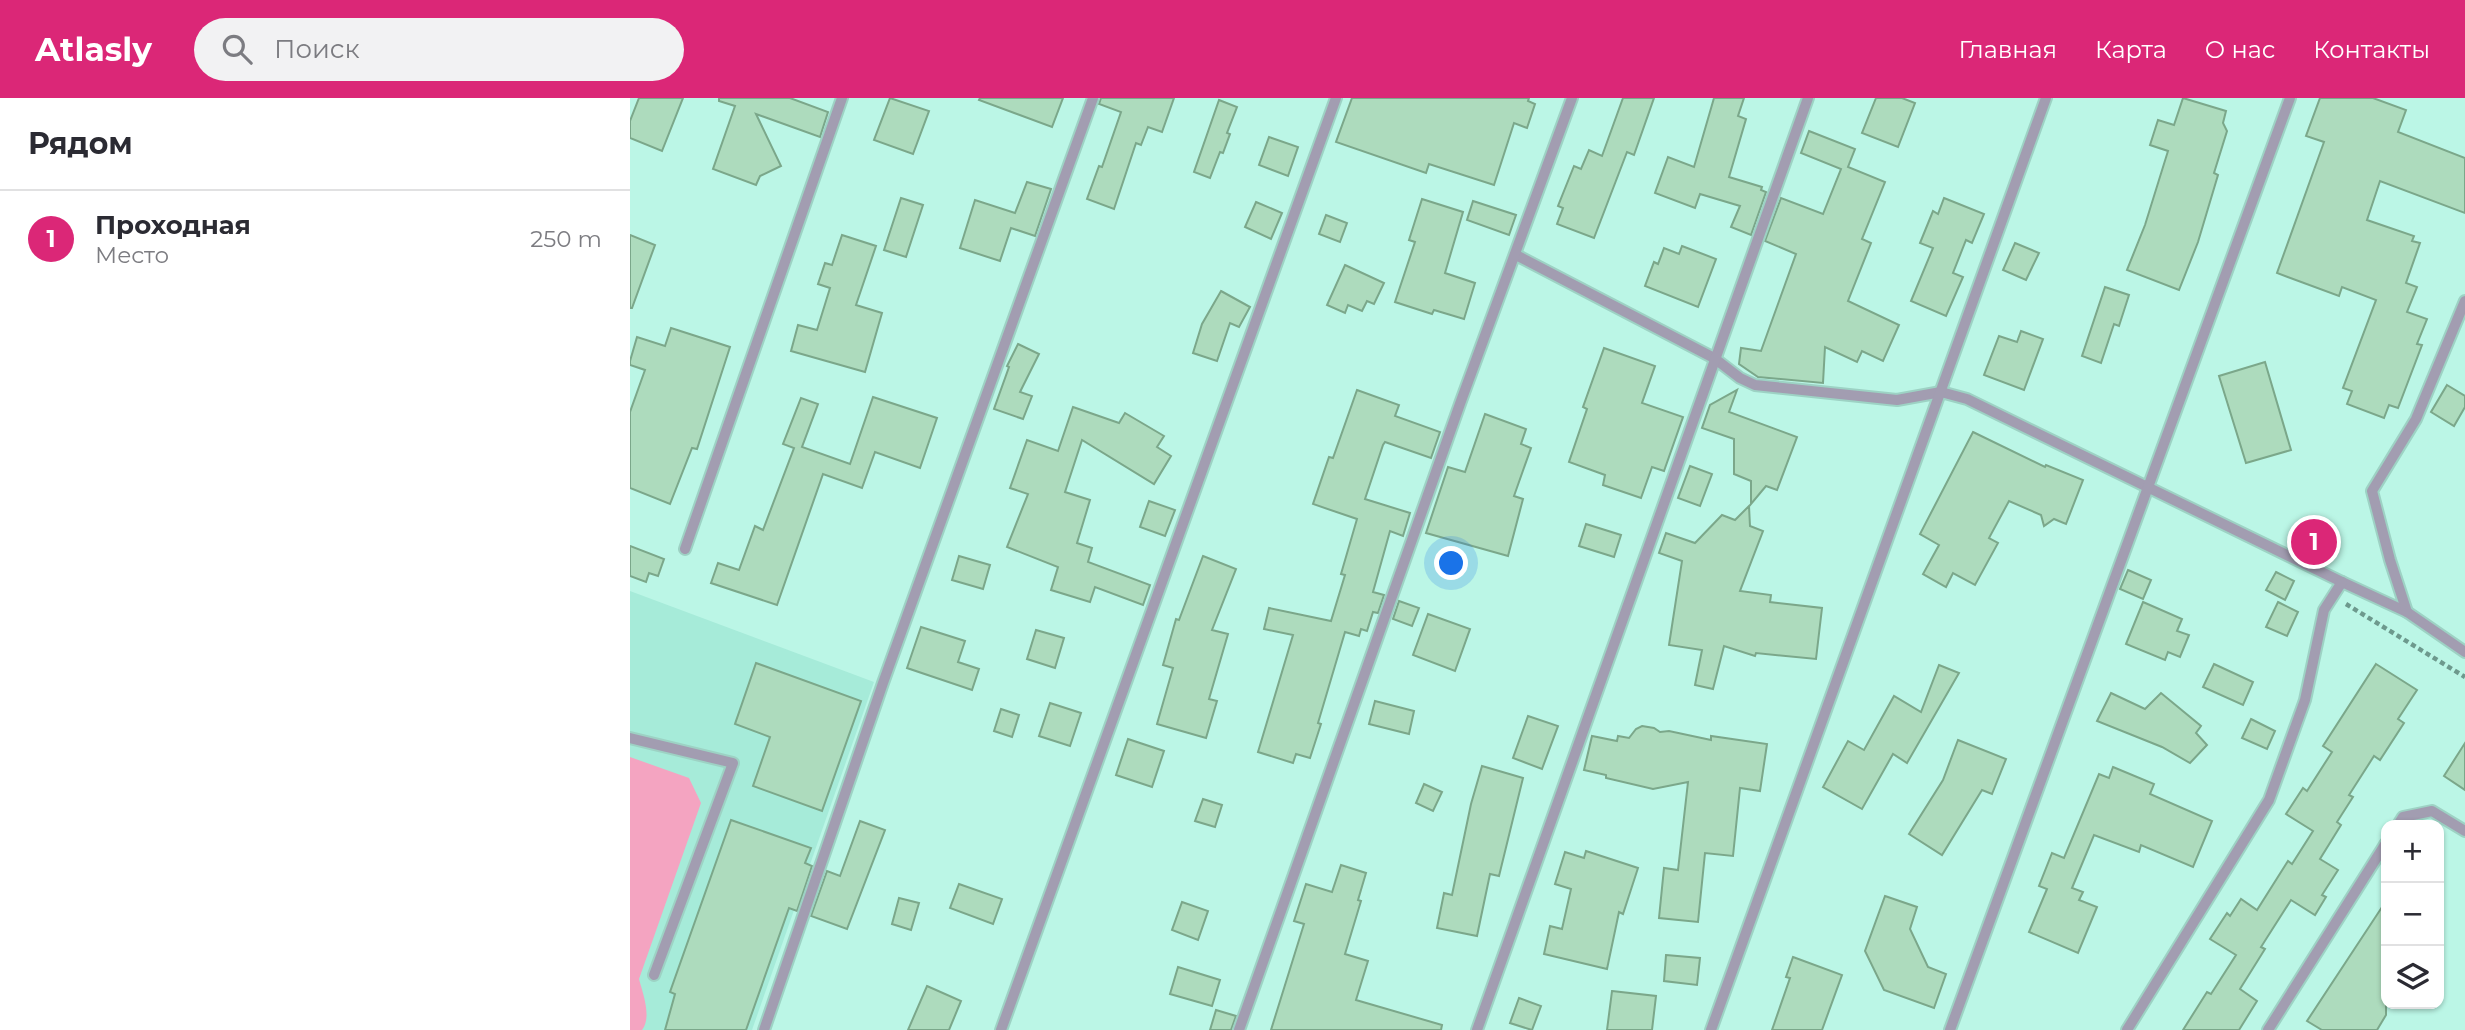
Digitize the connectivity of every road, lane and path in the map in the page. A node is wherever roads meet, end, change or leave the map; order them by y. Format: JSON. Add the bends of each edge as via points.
{"nodes":[{"id":1,"x":842,"y":98,"type":"edge"},
{"id":2,"x":1093,"y":98,"type":"edge"},
{"id":3,"x":1336,"y":98,"type":"edge"},
{"id":4,"x":1572,"y":98,"type":"edge"},
{"id":5,"x":1808,"y":98,"type":"edge"},
{"id":6,"x":2046,"y":98,"type":"edge"},
{"id":7,"x":2290,"y":98,"type":"edge"},
{"id":8,"x":1516,"y":255,"type":"junction"},
{"id":9,"x":2465,"y":301,"type":"edge"},
{"id":10,"x":1714,"y":358,"type":"junction"},
{"id":11,"x":1941,"y":392,"type":"junction"},
{"id":12,"x":2148,"y":487,"type":"junction"},
{"id":13,"x":685,"y":549,"type":"dead end"},
{"id":14,"x":2342,"y":582,"type":"junction"},
{"id":15,"x":2333,"y":596,"type":"junction"},
{"id":16,"x":2407,"y":612,"type":"junction"},
{"id":17,"x":2465,"y":652,"type":"edge"},
{"id":18,"x":2465,"y":677,"type":"edge"},
{"id":19,"x":630,"y":738,"type":"edge"},
{"id":20,"x":2401,"y":820,"type":"edge"},
{"id":21,"x":2465,"y":831,"type":"edge"},
{"id":22,"x":2381,"y":851,"type":"edge"},
{"id":23,"x":654,"y":975,"type":"dead end"},
{"id":24,"x":764,"y":1030,"type":"edge"},
{"id":25,"x":1001,"y":1030,"type":"edge"},
{"id":26,"x":1239,"y":1030,"type":"edge"},
{"id":27,"x":1477,"y":1030,"type":"edge"},
{"id":28,"x":1711,"y":1030,"type":"edge"},
{"id":29,"x":1950,"y":1030,"type":"edge"},
{"id":30,"x":2127,"y":1030,"type":"edge"},
{"id":31,"x":2268,"y":1030,"type":"edge"}],
"edges":[{"from":1,"to":13,"type":"lane"},
{"from":2,"to":24,"type":"lane"},
{"from":3,"to":25,"type":"lane"},
{"from":4,"to":8,"type":"lane"},
{"from":5,"to":10,"type":"lane"},
{"from":6,"to":11,"type":"lane"},
{"from":7,"to":12,"type":"lane"},
{"from":8,"to":10,"type":"lane"},
{"from":8,"to":26,"type":"lane"},
{"from":9,"to":16,"type":"lane","via":[[2416,419],[2372,491]]},
{"from":10,"to":11,"type":"lane","via":[[1755,385],[1897,400]]},
{"from":10,"to":27,"type":"lane"},
{"from":11,"to":12,"type":"lane","via":[[1968,399]]},
{"from":11,"to":28,"type":"lane"},
{"from":12,"to":14,"type":"lane"},
{"from":12,"to":29,"type":"lane"},
{"from":14,"to":15,"type":"lane"},
{"from":14,"to":16,"type":"lane"},
{"from":15,"to":18,"type":"path"},
{"from":15,"to":30,"type":"lane","via":[[2324,610],[2305,700],[2269,800]]},
{"from":16,"to":17,"type":"lane"},
{"from":19,"to":23,"type":"lane","via":[[733,763]]},
{"from":20,"to":21,"type":"lane","via":[[2432,811]]},
{"from":22,"to":31,"type":"lane"}]}
